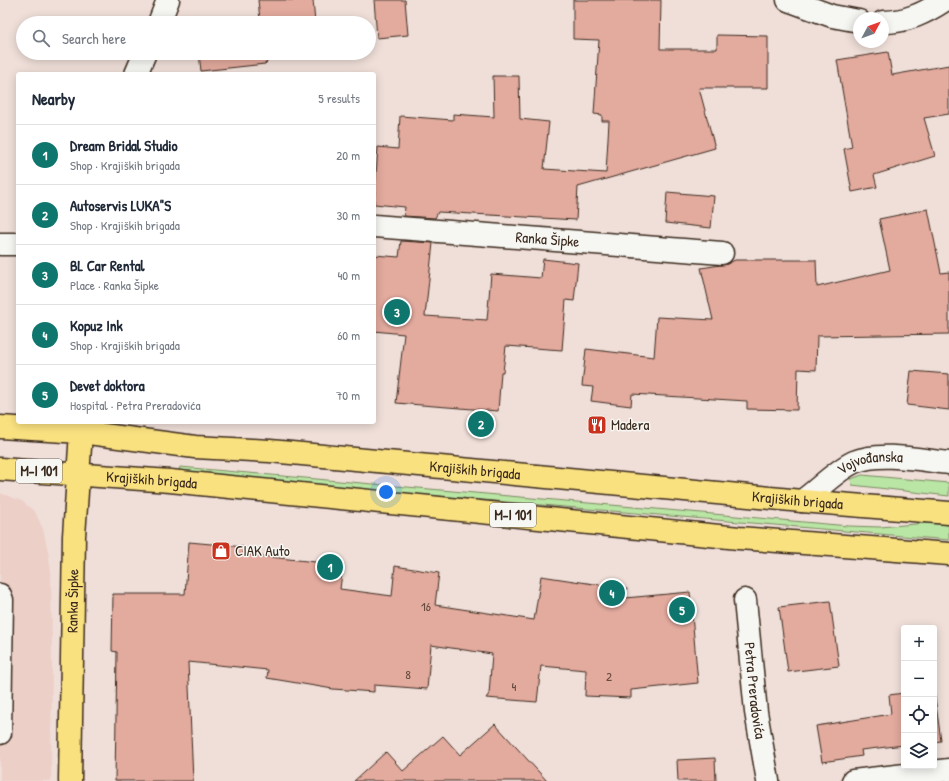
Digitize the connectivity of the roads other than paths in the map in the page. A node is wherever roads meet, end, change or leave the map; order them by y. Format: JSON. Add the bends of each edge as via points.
{"nodes":[{"id":1,"x":168,"y":0,"type":"edge"},
{"id":2,"x":788,"y":0,"type":"edge"},
{"id":3,"x":945,"y":0,"type":"edge"},
{"id":4,"x":162,"y":16,"type":"edge"},
{"id":5,"x":853,"y":20,"type":"edge"},
{"id":6,"x":889,"y":21,"type":"edge"},
{"id":7,"x":142,"y":60,"type":"edge"},
{"id":8,"x":137,"y":72,"type":"edge"},
{"id":9,"x":376,"y":226,"type":"edge"},
{"id":10,"x":0,"y":244,"type":"edge"},
{"id":11,"x":16,"y":244,"type":"edge"},
{"id":12,"x":722,"y":254,"type":"dead end"},
{"id":13,"x":0,"y":427,"type":"edge"},
{"id":14,"x":81,"y":427,"type":"edge"},
{"id":15,"x":949,"y":463,"type":"edge"},
{"id":16,"x":0,"y":469,"type":"edge"},
{"id":17,"x":78,"y":474,"type":"junction"},
{"id":18,"x":802,"y":501,"type":"junction"},
{"id":19,"x":949,"y":513,"type":"edge"},
{"id":20,"x":949,"y":554,"type":"edge"},
{"id":21,"x":1,"y":598,"type":"edge"},
{"id":22,"x":744,"y":600,"type":"dead end"},
{"id":23,"x":0,"y":733,"type":"edge"},
{"id":24,"x":949,"y":770,"type":"edge"},
{"id":25,"x":70,"y":781,"type":"edge"},
{"id":26,"x":768,"y":781,"type":"edge"},
{"id":27,"x":853,"y":781,"type":"edge"}],
"edges":[{"from":1,"to":4,"type":"street"},
{"from":2,"to":5,"type":"street","via":[[832,16]]},
{"from":3,"to":6,"type":"street","via":[[910,19]]},
{"from":7,"to":8,"type":"street"},
{"from":9,"to":12,"type":"street","name":"Ranka Šipke"},
{"from":10,"to":11,"type":"street"},
{"from":13,"to":14,"type":"main road","name":"Krajiških brigada"},
{"from":14,"to":17,"type":"main road","name":"Ranka Šipke"},
{"from":14,"to":18,"type":"main road","name":"Krajiških brigada","via":[[195,447],[270,451]]},
{"from":15,"to":18,"type":"street","name":"Vojvođanska","via":[[890,457],[868,458],[853,462]]},
{"from":16,"to":17,"type":"main road","name":"Krajiških brigada","number":"M-I 101"},
{"from":17,"to":20,"type":"main road","name":"Krajiških brigada","number":"M-I 101","via":[[731,537]]},
{"from":17,"to":25,"type":"main road","name":"Ranka Šipke","via":[[74,544]]},
{"from":18,"to":19,"type":"main road","name":"Krajiških brigada"},
{"from":21,"to":23,"type":"street"},
{"from":22,"to":26,"type":"street","name":"Petra Preradovića","via":[[756,712]]},
{"from":24,"to":27,"type":"street"}]}
